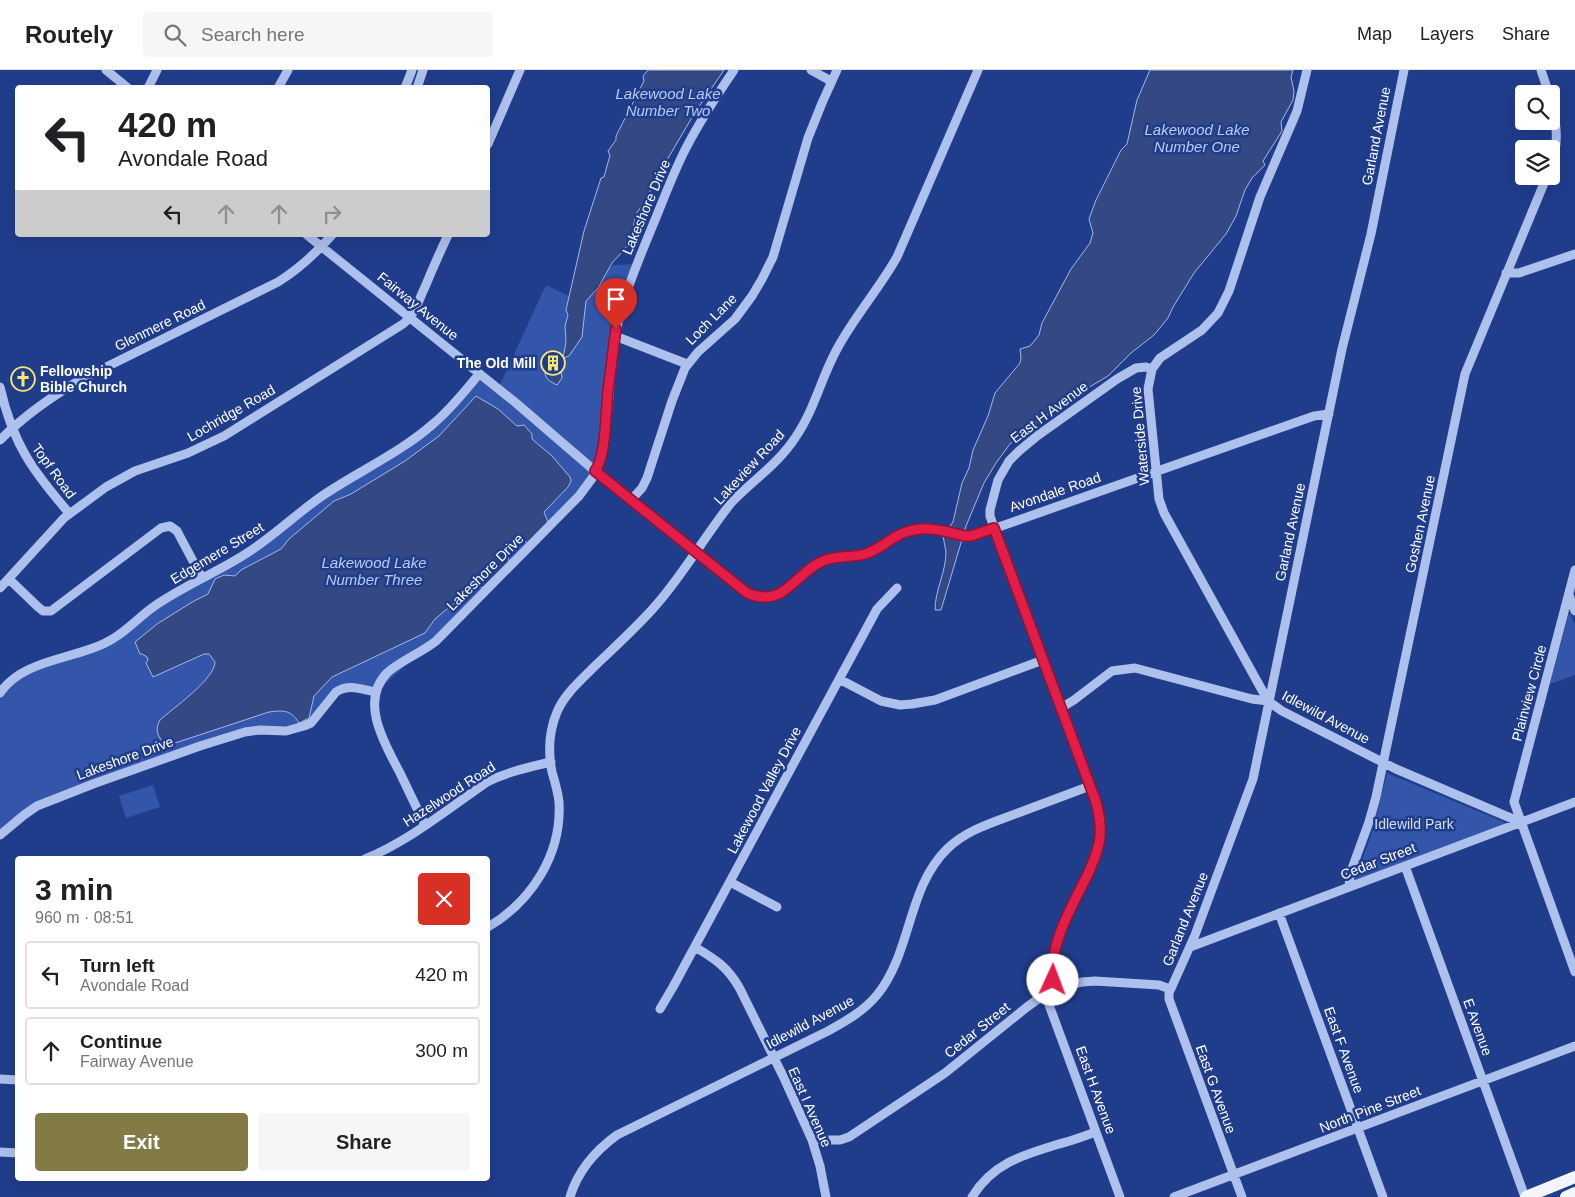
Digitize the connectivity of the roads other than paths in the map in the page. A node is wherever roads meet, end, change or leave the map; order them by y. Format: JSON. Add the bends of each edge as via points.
{"nodes":[{"id":1,"x":106,"y":70,"type":"edge"},
{"id":2,"x":157,"y":70,"type":"edge"},
{"id":3,"x":288,"y":70,"type":"edge"},
{"id":4,"x":412,"y":70,"type":"edge"},
{"id":5,"x":424,"y":70,"type":"edge"},
{"id":6,"x":520,"y":70,"type":"edge"},
{"id":7,"x":734,"y":70,"type":"edge"},
{"id":8,"x":811,"y":70,"type":"edge"},
{"id":9,"x":837,"y":70,"type":"edge"},
{"id":10,"x":978,"y":70,"type":"edge"},
{"id":11,"x":1307,"y":70,"type":"edge"},
{"id":12,"x":1404,"y":70,"type":"edge"},
{"id":13,"x":1541,"y":70,"type":"edge"},
{"id":14,"x":832,"y":81,"type":"junction"},
{"id":15,"x":124,"y":85,"type":"edge"},
{"id":16,"x":150,"y":85,"type":"edge"},
{"id":17,"x":280,"y":85,"type":"edge"},
{"id":18,"x":406,"y":85,"type":"edge"},
{"id":19,"x":418,"y":85,"type":"edge"},
{"id":20,"x":1546,"y":85,"type":"edge"},
{"id":21,"x":490,"y":139,"type":"edge"},
{"id":22,"x":1543,"y":185,"type":"edge"},
{"id":23,"x":308,"y":237,"type":"edge"},
{"id":24,"x":330,"y":237,"type":"edge"},
{"id":25,"x":447,"y":237,"type":"edge"},
{"id":26,"x":321,"y":247,"type":"junction"},
{"id":27,"x":1575,"y":254,"type":"edge"},
{"id":28,"x":1506,"y":274,"type":"junction"},
{"id":29,"x":410,"y":318,"type":"junction"},
{"id":30,"x":615,"y":336,"type":"junction"},
{"id":31,"x":687,"y":364,"type":"junction"},
{"id":32,"x":1152,"y":369,"type":"junction"},
{"id":33,"x":479,"y":374,"type":"junction"},
{"id":34,"x":0,"y":386,"type":"edge"},
{"id":35,"x":1329,"y":414,"type":"junction"},
{"id":36,"x":12,"y":429,"type":"junction"},
{"id":37,"x":0,"y":440,"type":"edge"},
{"id":38,"x":595,"y":471,"type":"junction"},
{"id":39,"x":1156,"y":472,"type":"junction"},
{"id":40,"x":631,"y":500,"type":"junction"},
{"id":41,"x":69,"y":513,"type":"junction"},
{"id":42,"x":994,"y":528,"type":"junction"},
{"id":43,"x":695,"y":552,"type":"junction"},
{"id":44,"x":1575,"y":570,"type":"edge"},
{"id":45,"x":202,"y":578,"type":"junction"},
{"id":46,"x":9,"y":580,"type":"junction"},
{"id":47,"x":0,"y":588,"type":"edge"},
{"id":48,"x":897,"y":588,"type":"dead end"},
{"id":49,"x":1569,"y":594,"type":"junction"},
{"id":50,"x":1575,"y":611,"type":"edge"},
{"id":51,"x":1043,"y":660,"type":"junction"},
{"id":52,"x":839,"y":679,"type":"junction"},
{"id":53,"x":376,"y":692,"type":"junction"},
{"id":54,"x":0,"y":693,"type":"edge"},
{"id":55,"x":1268,"y":701,"type":"junction"},
{"id":56,"x":1061,"y":708,"type":"junction"},
{"id":57,"x":551,"y":762,"type":"junction"},
{"id":58,"x":1384,"y":763,"type":"junction"},
{"id":59,"x":1090,"y":786,"type":"junction"},
{"id":60,"x":1575,"y":802,"type":"edge"},
{"id":61,"x":1520,"y":822,"type":"junction"},
{"id":62,"x":425,"y":825,"type":"junction"},
{"id":63,"x":0,"y":835,"type":"edge"},
{"id":64,"x":372,"y":856,"type":"edge"},
{"id":65,"x":1405,"y":866,"type":"junction"},
{"id":66,"x":730,"y":882,"type":"junction"},
{"id":67,"x":1349,"y":887,"type":"junction"},
{"id":68,"x":777,"y":907,"type":"dead end"},
{"id":69,"x":1279,"y":913,"type":"junction"},
{"id":70,"x":490,"y":926,"type":"edge"},
{"id":71,"x":695,"y":946,"type":"junction"},
{"id":72,"x":1190,"y":947,"type":"junction"},
{"id":73,"x":1575,"y":972,"type":"edge"},
{"id":74,"x":1055,"y":988,"type":"junction"},
{"id":75,"x":1170,"y":989,"type":"junction"},
{"id":76,"x":1045,"y":994,"type":"junction"},
{"id":77,"x":660,"y":1009,"type":"dead end"},
{"id":78,"x":1575,"y":1046,"type":"edge"},
{"id":79,"x":773,"y":1058,"type":"junction"},
{"id":80,"x":0,"y":1078,"type":"edge"},
{"id":81,"x":15,"y":1080,"type":"edge"},
{"id":82,"x":1482,"y":1081,"type":"junction"},
{"id":83,"x":1358,"y":1128,"type":"junction"},
{"id":84,"x":1096,"y":1132,"type":"junction"},
{"id":85,"x":812,"y":1140,"type":"junction"},
{"id":86,"x":0,"y":1152,"type":"edge"},
{"id":87,"x":15,"y":1153,"type":"edge"},
{"id":88,"x":1234,"y":1175,"type":"junction"},
{"id":89,"x":1575,"y":1177,"type":"edge"},
{"id":90,"x":1575,"y":1194,"type":"edge"},
{"id":91,"x":570,"y":1197,"type":"edge"},
{"id":92,"x":826,"y":1197,"type":"edge"},
{"id":93,"x":972,"y":1197,"type":"edge"},
{"id":94,"x":1120,"y":1197,"type":"edge"},
{"id":95,"x":1174,"y":1197,"type":"edge"},
{"id":96,"x":1242,"y":1197,"type":"edge"},
{"id":97,"x":1384,"y":1197,"type":"edge"},
{"id":98,"x":1526,"y":1197,"type":"edge"},
{"id":99,"x":1566,"y":1197,"type":"edge"}],
"edges":[{"from":1,"to":15,"type":"street"},
{"from":2,"to":16,"type":"street"},
{"from":3,"to":17,"type":"street"},
{"from":4,"to":18,"type":"street"},
{"from":5,"to":19,"type":"street"},
{"from":6,"to":21,"type":"street"},
{"from":7,"to":30,"type":"street","name":"Lakeshore Drive","via":[[699,124],[674,175],[624,299]]},
{"from":8,"to":14,"type":"street"},
{"from":9,"to":14,"type":"street","name":"Loch Lane"},
{"from":10,"to":43,"type":"street","name":"Lakeview Road","via":[[897,257],[837,348],[804,424],[786,451],[745,488]]},
{"from":11,"to":32,"type":"street","name":"Waterside Drive","via":[[1297,111],[1263,188],[1229,291],[1218,312],[1202,330],[1160,358]]},
{"from":12,"to":35,"type":"street","name":"Garland Avenue","via":[[1371,234]]},
{"from":13,"to":20,"type":"street"},
{"from":14,"to":31,"type":"street","name":"Loch Lane","via":[[808,138],[773,257],[762,279],[735,319]]},
{"from":22,"to":28,"type":"street","name":"Goshen Avenue"},
{"from":23,"to":26,"type":"street","name":"Fairway Avenue"},
{"from":24,"to":26,"type":"street","name":"Glenmere Road"},
{"from":25,"to":29,"type":"street","name":"Lochridge Road","via":[[418,307]]},
{"from":26,"to":29,"type":"street","name":"Fairway Avenue"},
{"from":26,"to":36,"type":"street","name":"Glenmere Road","via":[[278,282],[82,379],[46,400]]},
{"from":27,"to":28,"type":"street","via":[[1519,273]]},
{"from":28,"to":58,"type":"street","name":"Goshen Avenue","via":[[1464,380]]},
{"from":29,"to":33,"type":"street","name":"Fairway Avenue"},
{"from":29,"to":41,"type":"street","name":"Lochridge Road","via":[[224,436],[118,479]]},
{"from":30,"to":31,"type":"street"},
{"from":30,"to":38,"type":"street","name":"Lakeshore Drive","via":[[603,444]]},
{"from":31,"to":40,"type":"street","name":"Loch Lane","via":[[647,478]]},
{"from":32,"to":39,"type":"street","name":"Waterside Drive","via":[[1148,389]]},
{"from":32,"to":42,"type":"street","name":"East H Avenue","via":[[1136,368],[1117,379],[1019,451],[1002,471],[996,486],[990,510]]},
{"from":33,"to":38,"type":"street","name":"Fairway Avenue"},
{"from":33,"to":45,"type":"street","name":"Edgemere Street","via":[[453,406],[418,436],[332,489],[264,542]]},
{"from":34,"to":36,"type":"street","name":"Topf Road"},
{"from":35,"to":39,"type":"street","name":"Avondale Road","via":[[1314,416]]},
{"from":35,"to":55,"type":"street","name":"Garland Avenue"},
{"from":36,"to":37,"type":"street","name":"Glenmere Road"},
{"from":36,"to":41,"type":"street","name":"Topf Road","via":[[34,470]]},
{"from":38,"to":40,"type":"street","name":"Fairway Avenue"},
{"from":38,"to":53,"type":"street","name":"Lakeshore Drive","via":[[592,480],[578,496],[455,622],[431,646],[387,674]]},
{"from":39,"to":42,"type":"street","name":"Avondale Road"},
{"from":39,"to":55,"type":"street","name":"Waterside Drive","via":[[1164,513]]},
{"from":40,"to":43,"type":"street","name":"Fairway Avenue"},
{"from":41,"to":46,"type":"street","name":"Lochridge Road"},
{"from":42,"to":43,"type":"street","name":"Avondale Road","via":[[971,536],[929,528],[913,529],[866,554],[825,560],[806,571],[780,594],[770,597],[747,593]]},
{"from":42,"to":51,"type":"street","name":"East H Avenue"},
{"from":43,"to":57,"type":"street","name":"Lakeview Road","via":[[639,624],[574,686],[553,724]]},
{"from":44,"to":49,"type":"street","name":"Plainview Circle"},
{"from":45,"to":46,"type":"street","via":[[177,531],[170,526],[161,528],[50,611],[43,611]]},
{"from":45,"to":54,"type":"street","name":"Edgemere Street","via":[[157,604],[105,644],[24,672]]},
{"from":46,"to":47,"type":"street","name":"Lochridge Road"},
{"from":48,"to":52,"type":"street","name":"Lakewood Valley Drive","via":[[877,609]]},
{"from":49,"to":50,"type":"street"},
{"from":49,"to":61,"type":"street","name":"Plainview Circle","via":[[1514,799]]},
{"from":51,"to":52,"type":"street","via":[[935,700],[912,704],[881,701]]},
{"from":51,"to":56,"type":"street","name":"East H Avenue"},
{"from":52,"to":66,"type":"street","name":"Lakewood Valley Drive"},
{"from":53,"to":62,"type":"street","via":[[376,715],[381,735]]},
{"from":53,"to":63,"type":"street","name":"Lakeshore Drive","via":[[350,686],[340,689],[311,723],[296,729],[244,732],[85,787],[37,806]]},
{"from":55,"to":56,"type":"street","name":"Idlewild Avenue","via":[[1135,668],[1112,671]]},
{"from":55,"to":58,"type":"street","name":"Idlewild Avenue"},
{"from":55,"to":72,"type":"street","name":"Garland Avenue","via":[[1253,779]]},
{"from":56,"to":59,"type":"street","name":"East H Avenue"},
{"from":57,"to":62,"type":"street","name":"Hazelwood Road","via":[[499,776]]},
{"from":57,"to":70,"type":"street","name":"Lakeview Road","via":[[559,814],[550,857],[541,876],[523,899]]},
{"from":58,"to":61,"type":"street","name":"Idlewild Avenue"},
{"from":58,"to":67,"type":"street","name":"Goshen Avenue","via":[[1369,822],[1350,874]]},
{"from":59,"to":74,"type":"street","name":"East H Avenue","via":[[1098,809],[1099,844],[1058,942],[1052,967]]},
{"from":59,"to":79,"type":"street","name":"Idlewild Avenue","via":[[971,832],[949,847],[929,872],[897,960],[876,997],[849,1020]]},
{"from":60,"to":61,"type":"street","name":"Cedar Street"},
{"from":61,"to":65,"type":"street","name":"Cedar Street"},
{"from":61,"to":73,"type":"street","name":"Plainview Circle"},
{"from":62,"to":64,"type":"street","name":"Hazelwood Road"},
{"from":65,"to":67,"type":"street","name":"Cedar Street"},
{"from":65,"to":82,"type":"street","name":"E Avenue"},
{"from":66,"to":68,"type":"street"},
{"from":66,"to":71,"type":"street","name":"Lakewood Valley Drive"},
{"from":67,"to":69,"type":"street","name":"Cedar Street"},
{"from":69,"to":72,"type":"street","name":"Cedar Street"},
{"from":69,"to":83,"type":"street","name":"East F Avenue"},
{"from":71,"to":77,"type":"street","name":"Lakewood Valley Drive"},
{"from":71,"to":79,"type":"street","name":"East I Avenue","via":[[717,960],[734,978]]},
{"from":72,"to":75,"type":"street","name":"Garland Avenue"},
{"from":74,"to":75,"type":"street","name":"Cedar Street","via":[[1095,980],[1159,985]]},
{"from":74,"to":76,"type":"street","name":"Cedar Street"},
{"from":75,"to":88,"type":"street","name":"East G Avenue","via":[[1169,999]]},
{"from":76,"to":84,"type":"street","name":"East H Avenue"},
{"from":76,"to":85,"type":"street","name":"Cedar Street","via":[[945,1073],[849,1137]]},
{"from":78,"to":82,"type":"street","name":"North Pine Street"},
{"from":79,"to":85,"type":"street","name":"East I Avenue"},
{"from":79,"to":91,"type":"street","name":"Idlewild Avenue","via":[[617,1135],[590,1159],[577,1178]]},
{"from":80,"to":81,"type":"street"},
{"from":82,"to":83,"type":"street","name":"North Pine Street"},
{"from":82,"to":98,"type":"street","name":"E Avenue"},
{"from":83,"to":88,"type":"street","name":"North Pine Street"},
{"from":83,"to":97,"type":"street","name":"East F Avenue"},
{"from":84,"to":93,"type":"street","via":[[1038,1150],[1002,1166],[983,1182]]},
{"from":84,"to":94,"type":"street","name":"East H Avenue"},
{"from":85,"to":92,"type":"street","name":"East I Avenue"},
{"from":86,"to":87,"type":"street"},
{"from":88,"to":95,"type":"street","name":"North Pine Street"},
{"from":88,"to":96,"type":"street","name":"East G Avenue"},
{"from":89,"to":98,"type":"main road"},
{"from":90,"to":99,"type":"main road"}]}
